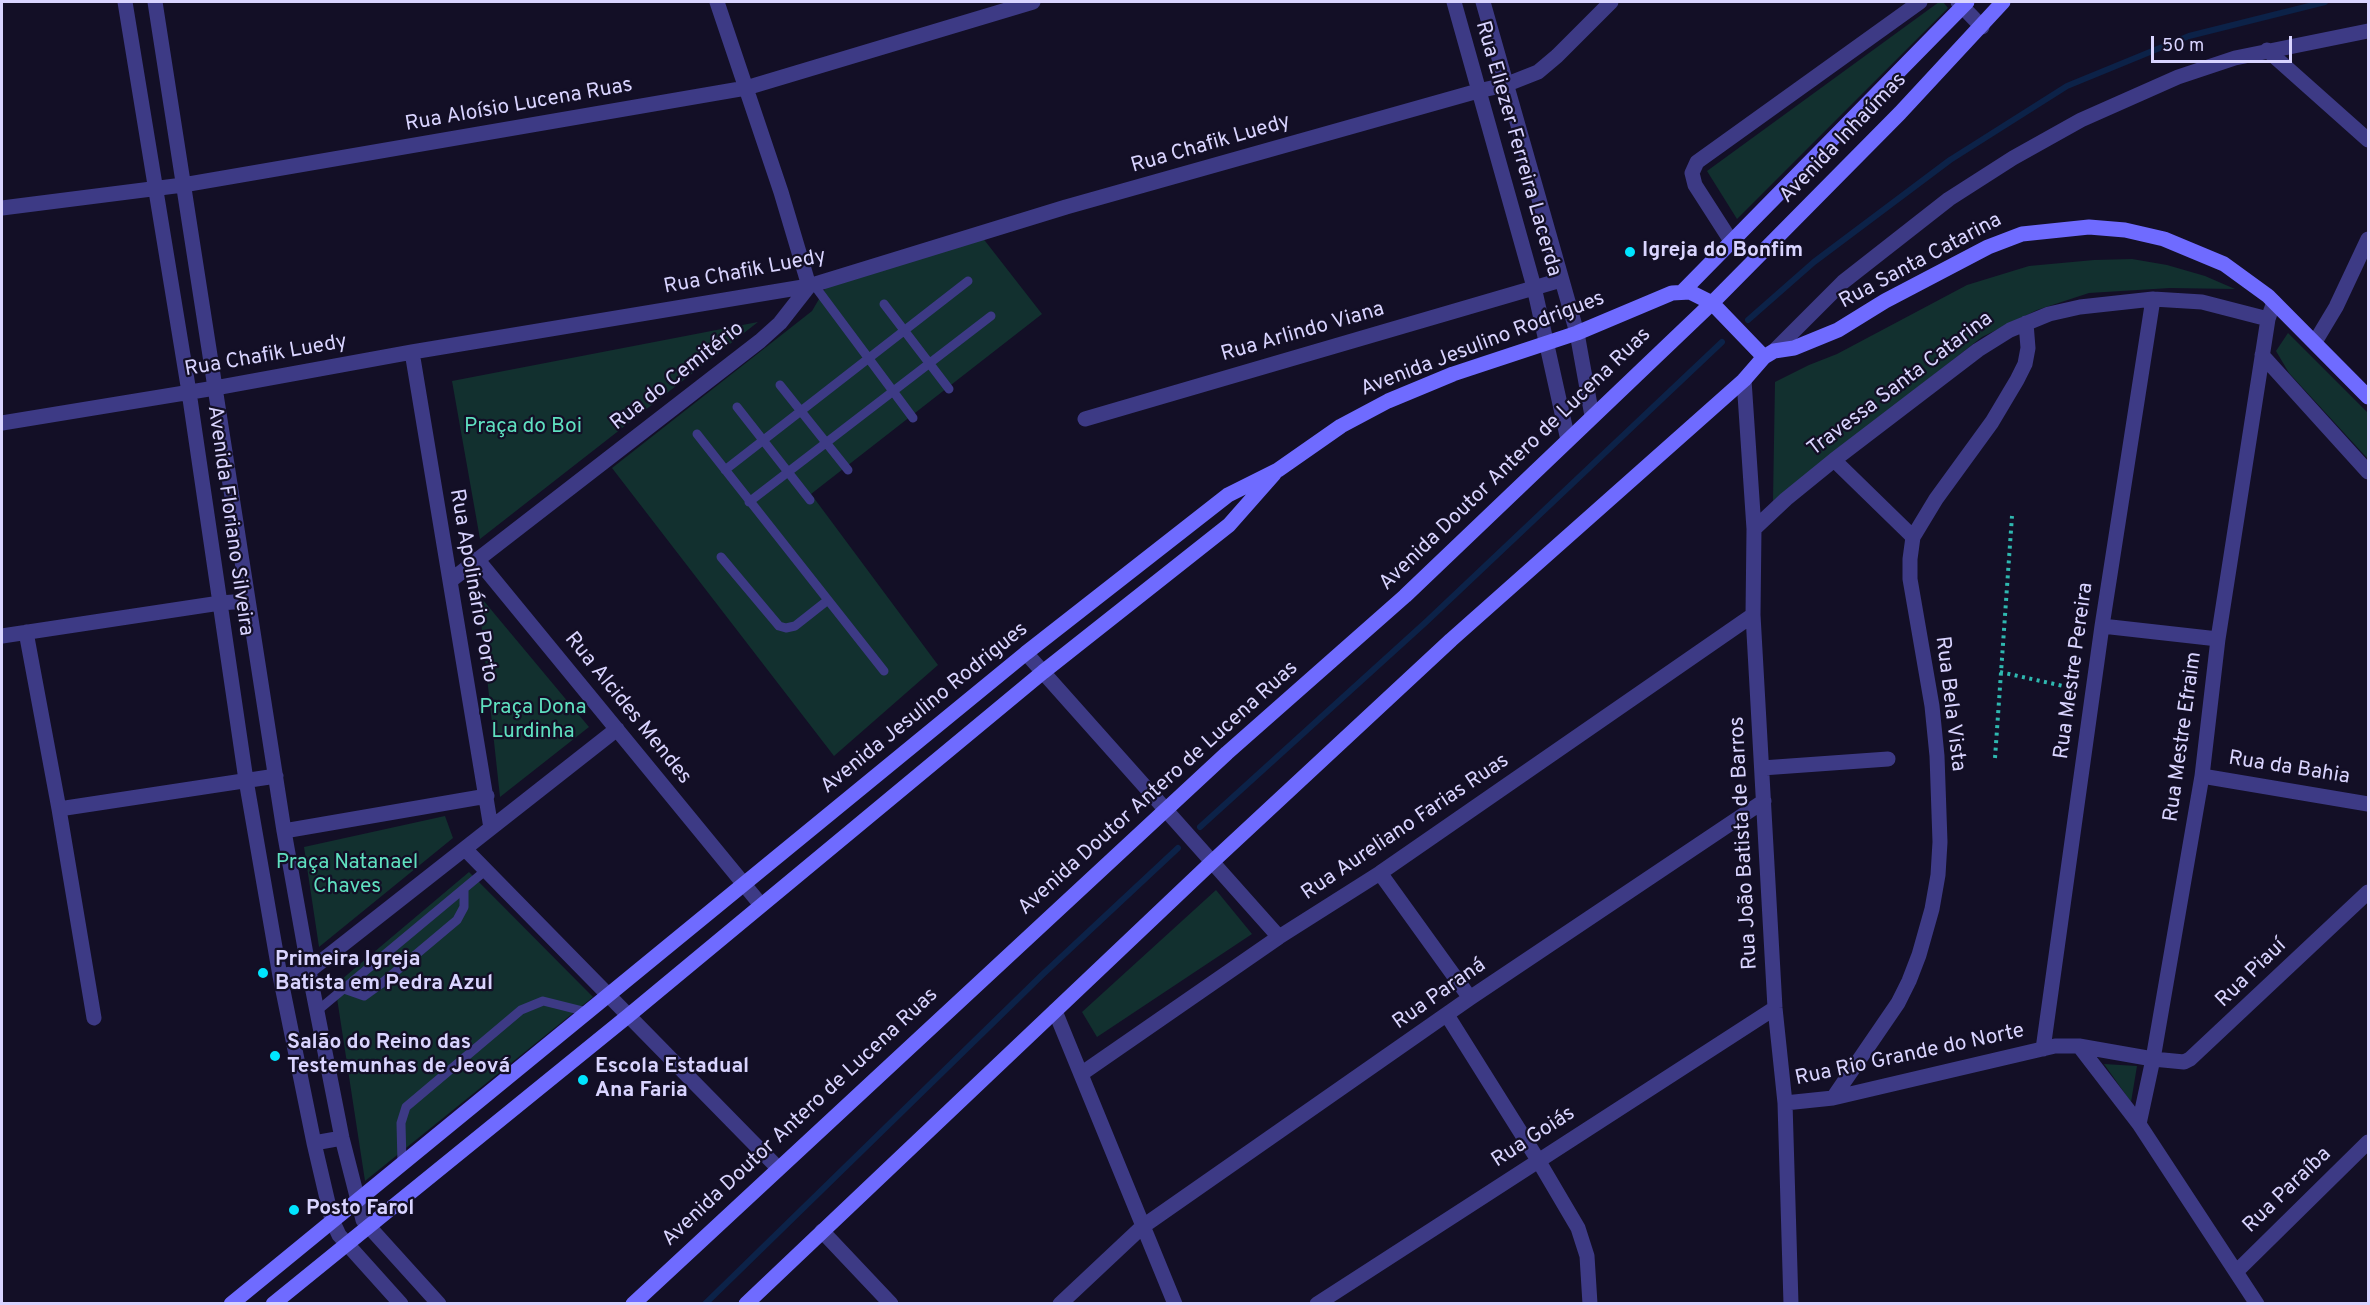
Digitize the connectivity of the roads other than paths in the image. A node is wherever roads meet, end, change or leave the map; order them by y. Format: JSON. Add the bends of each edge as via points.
{"nodes":[{"id":1,"x":124,"y":2,"type":"edge"},
{"id":2,"x":155,"y":2,"type":"edge"},
{"id":3,"x":717,"y":2,"type":"edge"},
{"id":4,"x":1033,"y":2,"type":"edge"},
{"id":5,"x":1454,"y":2,"type":"edge"},
{"id":6,"x":1482,"y":2,"type":"edge"},
{"id":7,"x":1611,"y":2,"type":"edge"},
{"id":8,"x":1920,"y":2,"type":"edge"},
{"id":9,"x":2003,"y":2,"type":"edge"},
{"id":10,"x":1963,"y":3,"type":"edge"},
{"id":11,"x":1982,"y":27,"type":"junction"},
{"id":12,"x":2368,"y":31,"type":"edge"},
{"id":13,"x":2267,"y":50,"type":"junction"},
{"id":14,"x":1505,"y":85,"type":"junction"},
{"id":15,"x":746,"y":88,"type":"junction"},
{"id":16,"x":1478,"y":91,"type":"junction"},
{"id":17,"x":2368,"y":140,"type":"edge"},
{"id":18,"x":183,"y":185,"type":"junction"},
{"id":19,"x":154,"y":188,"type":"junction"},
{"id":20,"x":2,"y":208,"type":"edge"},
{"id":21,"x":2368,"y":239,"type":"edge"},
{"id":22,"x":1731,"y":241,"type":"junction"},
{"id":23,"x":1561,"y":280,"type":"junction"},
{"id":24,"x":968,"y":281,"type":"dead end"},
{"id":25,"x":812,"y":285,"type":"junction"},
{"id":26,"x":1534,"y":287,"type":"junction"},
{"id":27,"x":1683,"y":291,"type":"junction"},
{"id":28,"x":2153,"y":299,"type":"junction"},
{"id":29,"x":2274,"y":302,"type":"junction"},
{"id":30,"x":1712,"y":303,"type":"junction"},
{"id":31,"x":884,"y":304,"type":"dead end"},
{"id":32,"x":991,"y":316,"type":"dead end"},
{"id":33,"x":2268,"y":319,"type":"junction"},
{"id":34,"x":2026,"y":323,"type":"junction"},
{"id":35,"x":904,"y":331,"type":"junction"},
{"id":36,"x":1576,"y":333,"type":"junction"},
{"id":37,"x":1546,"y":342,"type":"junction"},
{"id":38,"x":2314,"y":342,"type":"junction"},
{"id":39,"x":412,"y":351,"type":"junction"},
{"id":40,"x":1769,"y":354,"type":"junction"},
{"id":41,"x":2262,"y":355,"type":"junction"},
{"id":42,"x":868,"y":359,"type":"junction"},
{"id":43,"x":929,"y":363,"type":"junction"},
{"id":44,"x":1744,"y":380,"type":"junction"},
{"id":45,"x":780,"y":385,"type":"dead end"},
{"id":46,"x":216,"y":388,"type":"junction"},
{"id":47,"x":949,"y":389,"type":"dead end"},
{"id":48,"x":189,"y":392,"type":"junction"},
{"id":49,"x":892,"y":392,"type":"junction"},
{"id":50,"x":2368,"y":397,"type":"edge"},
{"id":51,"x":737,"y":407,"type":"dead end"},
{"id":52,"x":801,"y":411,"type":"junction"},
{"id":53,"x":1592,"y":416,"type":"junction"},
{"id":54,"x":913,"y":418,"type":"dead end"},
{"id":55,"x":1085,"y":419,"type":"dead end"},
{"id":56,"x":2,"y":423,"type":"edge"},
{"id":57,"x":698,"y":434,"type":"dead end"},
{"id":58,"x":764,"y":440,"type":"junction"},
{"id":59,"x":1568,"y":440,"type":"junction"},
{"id":60,"x":826,"y":443,"type":"junction"},
{"id":61,"x":1834,"y":460,"type":"junction"},
{"id":62,"x":725,"y":470,"type":"junction"},
{"id":63,"x":848,"y":470,"type":"dead end"},
{"id":64,"x":1278,"y":470,"type":"junction"},
{"id":65,"x":789,"y":471,"type":"junction"},
{"id":66,"x":2368,"y":472,"type":"edge"},
{"id":67,"x":810,"y":500,"type":"dead end"},
{"id":68,"x":749,"y":502,"type":"junction"},
{"id":69,"x":1754,"y":530,"type":"junction"},
{"id":70,"x":1913,"y":537,"type":"junction"},
{"id":71,"x":721,"y":557,"type":"dead end"},
{"id":72,"x":477,"y":559,"type":"junction"},
{"id":73,"x":450,"y":580,"type":"junction"},
{"id":74,"x":828,"y":600,"type":"junction"},
{"id":75,"x":247,"y":601,"type":"junction"},
{"id":76,"x":220,"y":603,"type":"junction"},
{"id":77,"x":1753,"y":615,"type":"junction"},
{"id":78,"x":2102,"y":626,"type":"junction"},
{"id":79,"x":26,"y":632,"type":"junction"},
{"id":80,"x":2,"y":636,"type":"edge"},
{"id":81,"x":2218,"y":639,"type":"junction"},
{"id":82,"x":1026,"y":653,"type":"junction"},
{"id":83,"x":884,"y":671,"type":"dead end"},
{"id":84,"x":1043,"y":672,"type":"junction"},
{"id":85,"x":617,"y":729,"type":"junction"},
{"id":86,"x":1888,"y":759,"type":"dead end"},
{"id":87,"x":1762,"y":768,"type":"junction"},
{"id":88,"x":276,"y":776,"type":"junction"},
{"id":89,"x":2202,"y":776,"type":"junction"},
{"id":90,"x":246,"y":780,"type":"junction"},
{"id":91,"x":487,"y":796,"type":"junction"},
{"id":92,"x":1764,"y":801,"type":"junction"},
{"id":93,"x":2368,"y":804,"type":"edge"},
{"id":94,"x":59,"y":809,"type":"junction"},
{"id":95,"x":1166,"y":811,"type":"junction"},
{"id":96,"x":491,"y":828,"type":"junction"},
{"id":97,"x":284,"y":831,"type":"junction"},
{"id":98,"x":465,"y":849,"type":"junction"},
{"id":99,"x":1211,"y":863,"type":"junction"},
{"id":100,"x":485,"y":871,"type":"junction"},
{"id":101,"x":1380,"y":873,"type":"junction"},
{"id":102,"x":744,"y":885,"type":"junction"},
{"id":103,"x":464,"y":889,"type":"junction"},
{"id":104,"x":2368,"y":892,"type":"edge"},
{"id":105,"x":761,"y":905,"type":"junction"},
{"id":106,"x":1279,"y":937,"type":"junction"},
{"id":107,"x":309,"y":971,"type":"junction"},
{"id":108,"x":280,"y":976,"type":"junction"},
{"id":109,"x":344,"y":989,"type":"junction"},
{"id":110,"x":608,"y":994,"type":"junction"},
{"id":111,"x":1470,"y":998,"type":"junction"},
{"id":112,"x":1775,"y":1008,"type":"junction"},
{"id":113,"x":317,"y":1011,"type":"junction"},
{"id":114,"x":1055,"y":1011,"type":"junction"},
{"id":115,"x":587,"y":1012,"type":"junction"},
{"id":116,"x":1447,"y":1015,"type":"junction"},
{"id":117,"x":628,"y":1016,"type":"junction"},
{"id":118,"x":94,"y":1018,"type":"dead end"},
{"id":119,"x":2079,"y":1046,"type":"junction"},
{"id":120,"x":2043,"y":1049,"type":"junction"},
{"id":121,"x":2153,"y":1059,"type":"junction"},
{"id":122,"x":1081,"y":1074,"type":"junction"},
{"id":123,"x":1833,"y":1098,"type":"junction"},
{"id":124,"x":1785,"y":1103,"type":"junction"},
{"id":125,"x":2139,"y":1124,"type":"junction"},
{"id":126,"x":342,"y":1138,"type":"junction"},
{"id":127,"x":2368,"y":1142,"type":"edge"},
{"id":128,"x":314,"y":1143,"type":"junction"},
{"id":129,"x":1538,"y":1160,"type":"junction"},
{"id":130,"x":402,"y":1164,"type":"junction"},
{"id":131,"x":778,"y":1168,"type":"junction"},
{"id":132,"x":357,"y":1200,"type":"junction"},
{"id":133,"x":332,"y":1220,"type":"junction"},
{"id":134,"x":369,"y":1227,"type":"junction"},
{"id":135,"x":1142,"y":1227,"type":"junction"},
{"id":136,"x":822,"y":1231,"type":"junction"},
{"id":137,"x":347,"y":1245,"type":"junction"},
{"id":138,"x":2237,"y":1271,"type":"junction"},
{"id":139,"x":231,"y":1304,"type":"edge"},
{"id":140,"x":273,"y":1304,"type":"edge"},
{"id":141,"x":401,"y":1304,"type":"edge"},
{"id":142,"x":439,"y":1304,"type":"edge"},
{"id":143,"x":633,"y":1304,"type":"edge"},
{"id":144,"x":746,"y":1304,"type":"edge"},
{"id":145,"x":891,"y":1304,"type":"edge"},
{"id":146,"x":1060,"y":1304,"type":"edge"},
{"id":147,"x":1175,"y":1304,"type":"edge"},
{"id":148,"x":1317,"y":1304,"type":"edge"},
{"id":149,"x":1590,"y":1304,"type":"edge"},
{"id":150,"x":1791,"y":1304,"type":"edge"},
{"id":151,"x":2257,"y":1304,"type":"edge"}],
"edges":[{"from":1,"to":19,"type":"street","name":"Avenida Floriano Silveira"},
{"from":2,"to":18,"type":"street","name":"Avenida Floriano Silveira"},
{"from":3,"to":15,"type":"street"},
{"from":4,"to":15,"type":"street","name":"Rua Aloísio Lucena Ruas"},
{"from":5,"to":16,"type":"street","name":"Rua Eliezer Ferreira Lacerda"},
{"from":6,"to":14,"type":"street","name":"Rua Eliezer Ferreira Lacerda"},
{"from":7,"to":14,"type":"street","name":"Rua Chafik Luedy","via":[[1551,62],[1538,72]]},
{"from":8,"to":22,"type":"street","via":[[1697,162],[1692,173],[1695,185]]},
{"from":9,"to":11,"type":"street","name":"Avenida Inhaúmas"},
{"from":10,"to":11,"type":"street"},
{"from":10,"to":22,"type":"street","name":"Avenida Inhaúmas"},
{"from":11,"to":30,"type":"street","name":"Avenida Inhaúmas"},
{"from":12,"to":13,"type":"street"},
{"from":13,"to":17,"type":"street"},
{"from":13,"to":40,"type":"street","via":[[2130,96],[2013,158],[1949,199],[1873,257]]},
{"from":14,"to":16,"type":"street","name":"Rua Chafik Luedy"},
{"from":14,"to":23,"type":"street","name":"Rua Eliezer Ferreira Lacerda"},
{"from":15,"to":18,"type":"street","name":"Rua Aloísio Lucena Ruas"},
{"from":15,"to":25,"type":"street"},
{"from":16,"to":25,"type":"street","name":"Rua Chafik Luedy","via":[[1066,207]]},
{"from":16,"to":26,"type":"street","name":"Rua Eliezer Ferreira Lacerda"},
{"from":18,"to":19,"type":"street","name":"Rua Aloísio Lucena Ruas"},
{"from":18,"to":46,"type":"street","name":"Avenida Floriano Silveira"},
{"from":19,"to":20,"type":"street","name":"Rua Aloísio Lucena Ruas"},
{"from":19,"to":48,"type":"street","name":"Avenida Floriano Silveira"},
{"from":21,"to":38,"type":"street","via":[[2336,307]]},
{"from":22,"to":27,"type":"street","name":"Avenida Inhaúmas"},
{"from":23,"to":26,"type":"street","name":"Rua Arlindo Viana"},
{"from":23,"to":36,"type":"street","name":"Rua Eliezer Ferreira Lacerda"},
{"from":24,"to":35,"type":"lane"},
{"from":25,"to":39,"type":"street","name":"Rua Chafik Luedy"},
{"from":25,"to":42,"type":"lane"},
{"from":25,"to":72,"type":"street","name":"Rua do Cemitério","via":[[760,341]]},
{"from":26,"to":37,"type":"street","name":"Rua Eliezer Ferreira Lacerda"},
{"from":26,"to":55,"type":"street","name":"Rua Arlindo Viana"},
{"from":27,"to":30,"type":"street"},
{"from":27,"to":36,"type":"street","name":"Avenida Jesulino Rodrigues"},
{"from":28,"to":33,"type":"street","name":"Travessa Santa Catarina","via":[[2202,302]]},
{"from":28,"to":34,"type":"street","name":"Travessa Santa Catarina","via":[[2080,307]]},
{"from":28,"to":78,"type":"street","name":"Rua Mestre Pereira"},
{"from":29,"to":33,"type":"street","name":"Rua Mestre Efraim"},
{"from":29,"to":38,"type":"street","name":"Rua Santa Catarina"},
{"from":29,"to":40,"type":"street","name":"Rua Santa Catarina","via":[[2224,264],[2164,239],[2125,230],[2055,229],[2022,234],[1988,247],[1838,330]]},
{"from":30,"to":40,"type":"street"},
{"from":30,"to":53,"type":"street","name":"Avenida Doutor Antero de Lucena Ruas"},
{"from":31,"to":35,"type":"lane"},
{"from":32,"to":43,"type":"lane"},
{"from":33,"to":41,"type":"street","name":"Rua Mestre Efraim"},
{"from":34,"to":61,"type":"street","name":"Travessa Santa Catarina","via":[[1978,350]]},
{"from":34,"to":70,"type":"street","name":"Rua Bela Vista","via":[[2028,348],[2017,380]]},
{"from":35,"to":42,"type":"lane"},
{"from":35,"to":43,"type":"lane"},
{"from":36,"to":37,"type":"street","name":"Avenida Jesulino Rodrigues"},
{"from":36,"to":53,"type":"street","name":"Rua Eliezer Ferreira Lacerda"},
{"from":37,"to":59,"type":"street","name":"Rua Eliezer Ferreira Lacerda"},
{"from":37,"to":64,"type":"street","name":"Avenida Jesulino Rodrigues","via":[[1388,401],[1341,426]]},
{"from":38,"to":50,"type":"street","name":"Rua Santa Catarina"},
{"from":39,"to":46,"type":"street","name":"Rua Chafik Luedy"},
{"from":39,"to":73,"type":"street","name":"Rua Apolinário Porto"},
{"from":40,"to":44,"type":"street"},
{"from":41,"to":66,"type":"street"},
{"from":41,"to":81,"type":"street","name":"Rua Mestre Efraim"},
{"from":42,"to":49,"type":"lane"},
{"from":42,"to":52,"type":"lane"},
{"from":43,"to":47,"type":"lane"},
{"from":43,"to":49,"type":"lane"},
{"from":44,"to":69,"type":"street","name":"Rua João Batista de Barros"},
{"from":44,"to":99,"type":"street","via":[[1450,640]]},
{"from":45,"to":52,"type":"lane"},
{"from":46,"to":48,"type":"street","name":"Rua Chafik Luedy"},
{"from":46,"to":75,"type":"street","name":"Avenida Floriano Silveira"},
{"from":48,"to":56,"type":"street","name":"Rua Chafik Luedy"},
{"from":48,"to":76,"type":"street","name":"Avenida Floriano Silveira"},
{"from":49,"to":54,"type":"lane"},
{"from":49,"to":60,"type":"lane"},
{"from":51,"to":58,"type":"lane"},
{"from":52,"to":58,"type":"lane"},
{"from":52,"to":60,"type":"lane"},
{"from":53,"to":59,"type":"street","name":"Avenida Doutor Antero de Lucena Ruas"},
{"from":57,"to":62,"type":"lane"},
{"from":58,"to":62,"type":"lane"},
{"from":58,"to":65,"type":"lane"},
{"from":59,"to":95,"type":"street","name":"Avenida Doutor Antero de Lucena Ruas","via":[[1405,596]]},
{"from":60,"to":63,"type":"lane"},
{"from":60,"to":65,"type":"lane"},
{"from":61,"to":69,"type":"street","name":"Travessa Santa Catarina"},
{"from":61,"to":70,"type":"street"},
{"from":62,"to":68,"type":"lane"},
{"from":64,"to":82,"type":"street","name":"Avenida Jesulino Rodrigues","via":[[1219,501]]},
{"from":64,"to":84,"type":"street","name":"Avenida Jesulino Rodrigues","via":[[1228,525]]},
{"from":65,"to":67,"type":"lane"},
{"from":65,"to":68,"type":"lane"},
{"from":68,"to":74,"type":"lane"},
{"from":69,"to":77,"type":"street","name":"Rua João Batista de Barros"},
{"from":70,"to":123,"type":"street","name":"Rua Bela Vista","via":[[1910,579],[1937,756],[1938,875],[1932,909],[1909,981]]},
{"from":71,"to":74,"type":"lane","via":[[779,626],[795,626]]},
{"from":72,"to":73,"type":"street","name":"Rua do Cemitério"},
{"from":72,"to":85,"type":"street","name":"Rua Alcides Mendes"},
{"from":73,"to":91,"type":"street","name":"Rua Apolinário Porto"},
{"from":74,"to":83,"type":"lane"},
{"from":75,"to":76,"type":"street"},
{"from":75,"to":88,"type":"street","name":"Avenida Floriano Silveira"},
{"from":76,"to":79,"type":"street"},
{"from":76,"to":90,"type":"street","name":"Avenida Floriano Silveira"},
{"from":77,"to":87,"type":"street","name":"Rua João Batista de Barros"},
{"from":77,"to":101,"type":"street","name":"Rua Aureliano Farias Ruas"},
{"from":78,"to":81,"type":"street"},
{"from":78,"to":120,"type":"street","name":"Rua Mestre Pereira"},
{"from":79,"to":80,"type":"street"},
{"from":79,"to":94,"type":"street"},
{"from":81,"to":89,"type":"street","name":"Rua Mestre Efraim"},
{"from":82,"to":84,"type":"street"},
{"from":82,"to":102,"type":"street","name":"Avenida Jesulino Rodrigues"},
{"from":84,"to":95,"type":"street"},
{"from":84,"to":105,"type":"street","name":"Avenida Jesulino Rodrigues"},
{"from":85,"to":96,"type":"street"},
{"from":85,"to":102,"type":"street","name":"Rua Alcides Mendes"},
{"from":86,"to":87,"type":"street"},
{"from":87,"to":92,"type":"street","name":"Rua João Batista de Barros"},
{"from":88,"to":90,"type":"street"},
{"from":88,"to":97,"type":"street","name":"Avenida Floriano Silveira"},
{"from":89,"to":93,"type":"street","name":"Rua da Bahia"},
{"from":89,"to":121,"type":"street","name":"Rua Mestre Efraim"},
{"from":90,"to":94,"type":"street"},
{"from":90,"to":108,"type":"street","name":"Avenida Floriano Silveira"},
{"from":91,"to":96,"type":"street","name":"Rua Apolinário Porto"},
{"from":91,"to":97,"type":"street"},
{"from":92,"to":111,"type":"street","name":"Rua Paraná"},
{"from":92,"to":112,"type":"street","name":"Rua João Batista de Barros"},
{"from":94,"to":118,"type":"street"},
{"from":95,"to":99,"type":"street"},
{"from":95,"to":131,"type":"street","name":"Avenida Doutor Antero de Lucena Ruas"},
{"from":96,"to":98,"type":"street"},
{"from":97,"to":107,"type":"street","name":"Avenida Floriano Silveira"},
{"from":98,"to":100,"type":"street"},
{"from":98,"to":107,"type":"street"},
{"from":99,"to":106,"type":"street"},
{"from":99,"to":114,"type":"street"},
{"from":100,"to":103,"type":"lane"},
{"from":100,"to":110,"type":"street"},
{"from":101,"to":106,"type":"street","name":"Rua Aureliano Farias Ruas"},
{"from":101,"to":111,"type":"street"},
{"from":102,"to":105,"type":"street","name":"Rua Alcides Mendes"},
{"from":102,"to":110,"type":"street","name":"Avenida Jesulino Rodrigues"},
{"from":103,"to":109,"type":"lane"},
{"from":103,"to":109,"type":"lane","via":[[460,917],[407,962],[364,996]]},
{"from":104,"to":121,"type":"street","name":"Rua Piauí","via":[[2197,1055],[2184,1062]]},
{"from":105,"to":117,"type":"street","name":"Avenida Jesulino Rodrigues"},
{"from":106,"to":122,"type":"street","name":"Rua Aureliano Farias Ruas"},
{"from":107,"to":108,"type":"street"},
{"from":107,"to":113,"type":"street","name":"Avenida Floriano Silveira"},
{"from":108,"to":128,"type":"street","name":"Avenida Floriano Silveira"},
{"from":109,"to":113,"type":"lane"},
{"from":110,"to":115,"type":"street"},
{"from":110,"to":117,"type":"street"},
{"from":111,"to":116,"type":"street","name":"Rua Paraná"},
{"from":112,"to":124,"type":"street","name":"Rua João Batista de Barros"},
{"from":112,"to":129,"type":"street","name":"Rua Goiás"},
{"from":113,"to":126,"type":"street","name":"Avenida Floriano Silveira"},
{"from":114,"to":122,"type":"street"},
{"from":114,"to":136,"type":"street"},
{"from":115,"to":130,"type":"street"},
{"from":115,"to":130,"type":"lane","via":[[543,1001],[521,1010],[406,1107],[400,1123]]},
{"from":116,"to":129,"type":"street"},
{"from":116,"to":135,"type":"street","name":"Rua Paraná"},
{"from":117,"to":131,"type":"street"},
{"from":117,"to":134,"type":"street"},
{"from":119,"to":120,"type":"street","name":"Rua Rio Grande do Norte"},
{"from":119,"to":121,"type":"street","name":"Rua Piauí"},
{"from":119,"to":125,"type":"street"},
{"from":120,"to":123,"type":"street","name":"Rua Rio Grande do Norte"},
{"from":121,"to":125,"type":"street","name":"Rua Mestre Efraim"},
{"from":122,"to":135,"type":"street"},
{"from":123,"to":124,"type":"street","name":"Rua Rio Grande do Norte"},
{"from":124,"to":150,"type":"street","name":"Rua João Batista de Barros"},
{"from":125,"to":138,"type":"street"},
{"from":126,"to":128,"type":"street"},
{"from":126,"to":132,"type":"street","name":"Avenida Floriano Silveira"},
{"from":127,"to":138,"type":"street","name":"Rua Paraíba"},
{"from":128,"to":133,"type":"street","name":"Avenida Floriano Silveira"},
{"from":129,"to":148,"type":"street","name":"Rua Goiás"},
{"from":129,"to":149,"type":"street","via":[[1584,1244]]},
{"from":130,"to":132,"type":"street"},
{"from":131,"to":143,"type":"street","name":"Avenida Doutor Antero de Lucena Ruas"},
{"from":132,"to":133,"type":"street"},
{"from":132,"to":134,"type":"street","name":"Avenida Floriano Silveira"},
{"from":133,"to":137,"type":"street","name":"Avenida Floriano Silveira"},
{"from":133,"to":139,"type":"street"},
{"from":134,"to":137,"type":"street"},
{"from":134,"to":142,"type":"street","name":"Avenida Floriano Silveira"},
{"from":135,"to":146,"type":"street","name":"Rua Paraná"},
{"from":135,"to":147,"type":"street"},
{"from":136,"to":144,"type":"street"},
{"from":136,"to":145,"type":"street"},
{"from":137,"to":140,"type":"street"},
{"from":137,"to":141,"type":"street","name":"Avenida Floriano Silveira"},
{"from":138,"to":151,"type":"street"}]}
